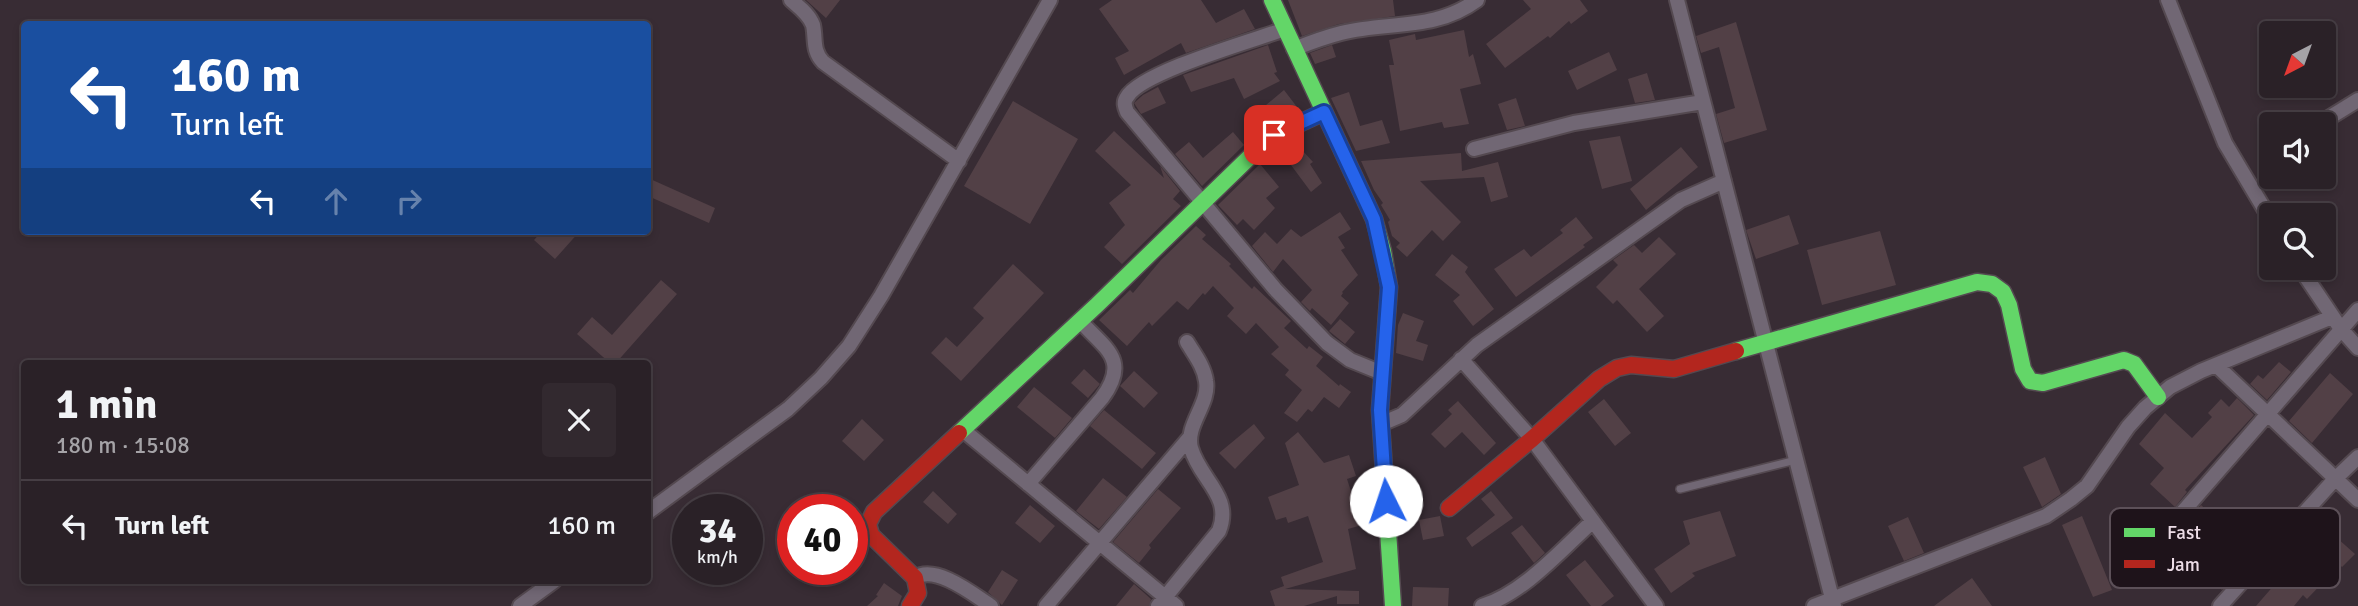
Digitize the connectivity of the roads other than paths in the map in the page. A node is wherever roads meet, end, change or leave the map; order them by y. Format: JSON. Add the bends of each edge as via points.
{"nodes":[{"id":1,"x":791,"y":0,"type":"edge"},
{"id":2,"x":1050,"y":0,"type":"edge"},
{"id":3,"x":1272,"y":0,"type":"edge"},
{"id":4,"x":1477,"y":0,"type":"edge"},
{"id":5,"x":1676,"y":0,"type":"edge"},
{"id":6,"x":2168,"y":0,"type":"edge"},
{"id":7,"x":1285,"y":29,"type":"junction"},
{"id":8,"x":1294,"y":49,"type":"junction"},
{"id":9,"x":2358,"y":100,"type":"edge"},
{"id":10,"x":1703,"y":102,"type":"junction"},
{"id":11,"x":1324,"y":112,"type":"junction"},
{"id":12,"x":2336,"y":114,"type":"edge"},
{"id":13,"x":1474,"y":149,"type":"dead end"},
{"id":14,"x":959,"y":161,"type":"junction"},
{"id":15,"x":1724,"y":181,"type":"junction"},
{"id":16,"x":1204,"y":202,"type":"junction"},
{"id":17,"x":2261,"y":203,"type":"edge"},
{"id":18,"x":2308,"y":280,"type":"edge"},
{"id":19,"x":2358,"y":310,"type":"edge"},
{"id":20,"x":1080,"y":321,"type":"junction"},
{"id":21,"x":2336,"y":323,"type":"junction"},
{"id":22,"x":1765,"y":341,"type":"junction"},
{"id":23,"x":1187,"y":342,"type":"dead end"},
{"id":24,"x":2358,"y":348,"type":"edge"},
{"id":25,"x":1461,"y":359,"type":"junction"},
{"id":26,"x":2216,"y":365,"type":"junction"},
{"id":27,"x":1382,"y":373,"type":"junction"},
{"id":28,"x":2158,"y":397,"type":"junction"},
{"id":29,"x":2266,"y":413,"type":"junction"},
{"id":30,"x":1381,"y":424,"type":"junction"},
{"id":31,"x":963,"y":430,"type":"junction"},
{"id":32,"x":1190,"y":437,"type":"junction"},
{"id":33,"x":1532,"y":439,"type":"junction"},
{"id":34,"x":2358,"y":457,"type":"edge"},
{"id":35,"x":1796,"y":460,"type":"junction"},
{"id":36,"x":2335,"y":479,"type":"junction"},
{"id":37,"x":1028,"y":484,"type":"junction"},
{"id":38,"x":1680,"y":489,"type":"dead end"},
{"id":39,"x":2358,"y":500,"type":"edge"},
{"id":40,"x":1449,"y":508,"type":"dead end"},
{"id":41,"x":2185,"y":508,"type":"edge"},
{"id":42,"x":2309,"y":508,"type":"edge"},
{"id":43,"x":651,"y":510,"type":"edge"},
{"id":44,"x":1593,"y":521,"type":"junction"},
{"id":45,"x":1099,"y":543,"type":"junction"},
{"id":46,"x":915,"y":578,"type":"junction"},
{"id":47,"x":550,"y":584,"type":"edge"},
{"id":48,"x":2236,"y":588,"type":"edge"},
{"id":49,"x":1166,"y":603,"type":"edge"},
{"id":50,"x":1834,"y":603,"type":"edge"},
{"id":51,"x":520,"y":606,"type":"edge"},
{"id":52,"x":910,"y":606,"type":"edge"},
{"id":53,"x":991,"y":606,"type":"edge"},
{"id":54,"x":1046,"y":606,"type":"edge"},
{"id":55,"x":1393,"y":606,"type":"edge"},
{"id":56,"x":1482,"y":606,"type":"edge"},
{"id":57,"x":1656,"y":606,"type":"edge"},
{"id":58,"x":1814,"y":606,"type":"edge"},
{"id":59,"x":2220,"y":606,"type":"edge"}],
"edges":[{"from":1,"to":14,"type":"street","via":[[811,21],[817,56],[823,62]]},
{"from":2,"to":14,"type":"street"},
{"from":3,"to":7,"type":"street"},
{"from":4,"to":8,"type":"street","via":[[1442,19],[1342,33]]},
{"from":5,"to":10,"type":"street"},
{"from":6,"to":17,"type":"street","via":[[2225,143]]},
{"from":7,"to":8,"type":"street"},
{"from":7,"to":16,"type":"street","via":[[1197,58],[1146,81],[1126,97],[1127,113]]},
{"from":8,"to":11,"type":"street"},
{"from":9,"to":12,"type":"street"},
{"from":10,"to":13,"type":"street","via":[[1574,123]]},
{"from":10,"to":15,"type":"street"},
{"from":11,"to":16,"type":"street","via":[[1274,135]]},
{"from":11,"to":27,"type":"street","via":[[1374,219],[1383,251],[1389,287]]},
{"from":14,"to":43,"type":"street","via":[[881,296],[849,346],[821,378],[788,409]]},
{"from":15,"to":22,"type":"street"},
{"from":15,"to":25,"type":"street","via":[[1681,200]]},
{"from":16,"to":20,"type":"street"},
{"from":16,"to":27,"type":"street","via":[[1327,344]]},
{"from":18,"to":21,"type":"street"},
{"from":19,"to":21,"type":"street"},
{"from":20,"to":31,"type":"street"},
{"from":20,"to":37,"type":"street","via":[[1110,354],[1116,374],[1102,398]]},
{"from":21,"to":24,"type":"street"},
{"from":21,"to":26,"type":"street"},
{"from":21,"to":29,"type":"street"},
{"from":22,"to":28,"type":"street","via":[[1987,281],[2005,294],[2022,369],[2030,381],[2043,383],[2124,360],[2134,364]]},
{"from":22,"to":33,"type":"street","via":[[1674,369],[1617,368]]},
{"from":22,"to":35,"type":"street"},
{"from":23,"to":32,"type":"street","via":[[1206,381],[1206,397]]},
{"from":25,"to":30,"type":"street","via":[[1402,415]]},
{"from":25,"to":33,"type":"street"},
{"from":26,"to":28,"type":"street"},
{"from":26,"to":29,"type":"street"},
{"from":27,"to":30,"type":"street"},
{"from":28,"to":50,"type":"street","via":[[2128,426],[2087,486],[2046,516]]},
{"from":29,"to":36,"type":"street"},
{"from":29,"to":41,"type":"street"},
{"from":30,"to":55,"type":"street"},
{"from":31,"to":37,"type":"street"},
{"from":31,"to":46,"type":"street","via":[[874,512],[868,524],[871,536]]},
{"from":32,"to":45,"type":"street"},
{"from":32,"to":49,"type":"street","via":[[1191,449],[1222,503],[1224,518]]},
{"from":33,"to":40,"type":"street"},
{"from":33,"to":44,"type":"street"},
{"from":34,"to":36,"type":"street"},
{"from":35,"to":38,"type":"lane"},
{"from":35,"to":50,"type":"street"},
{"from":36,"to":39,"type":"street"},
{"from":36,"to":42,"type":"street"},
{"from":37,"to":45,"type":"street"},
{"from":44,"to":56,"type":"street","via":[[1521,586]]},
{"from":44,"to":57,"type":"street"},
{"from":45,"to":49,"type":"street"},
{"from":45,"to":54,"type":"street"},
{"from":46,"to":52,"type":"street","via":[[919,592]]},
{"from":46,"to":53,"type":"street","via":[[932,573]]},
{"from":47,"to":51,"type":"street"},
{"from":48,"to":59,"type":"street"},
{"from":50,"to":58,"type":"street"}]}
